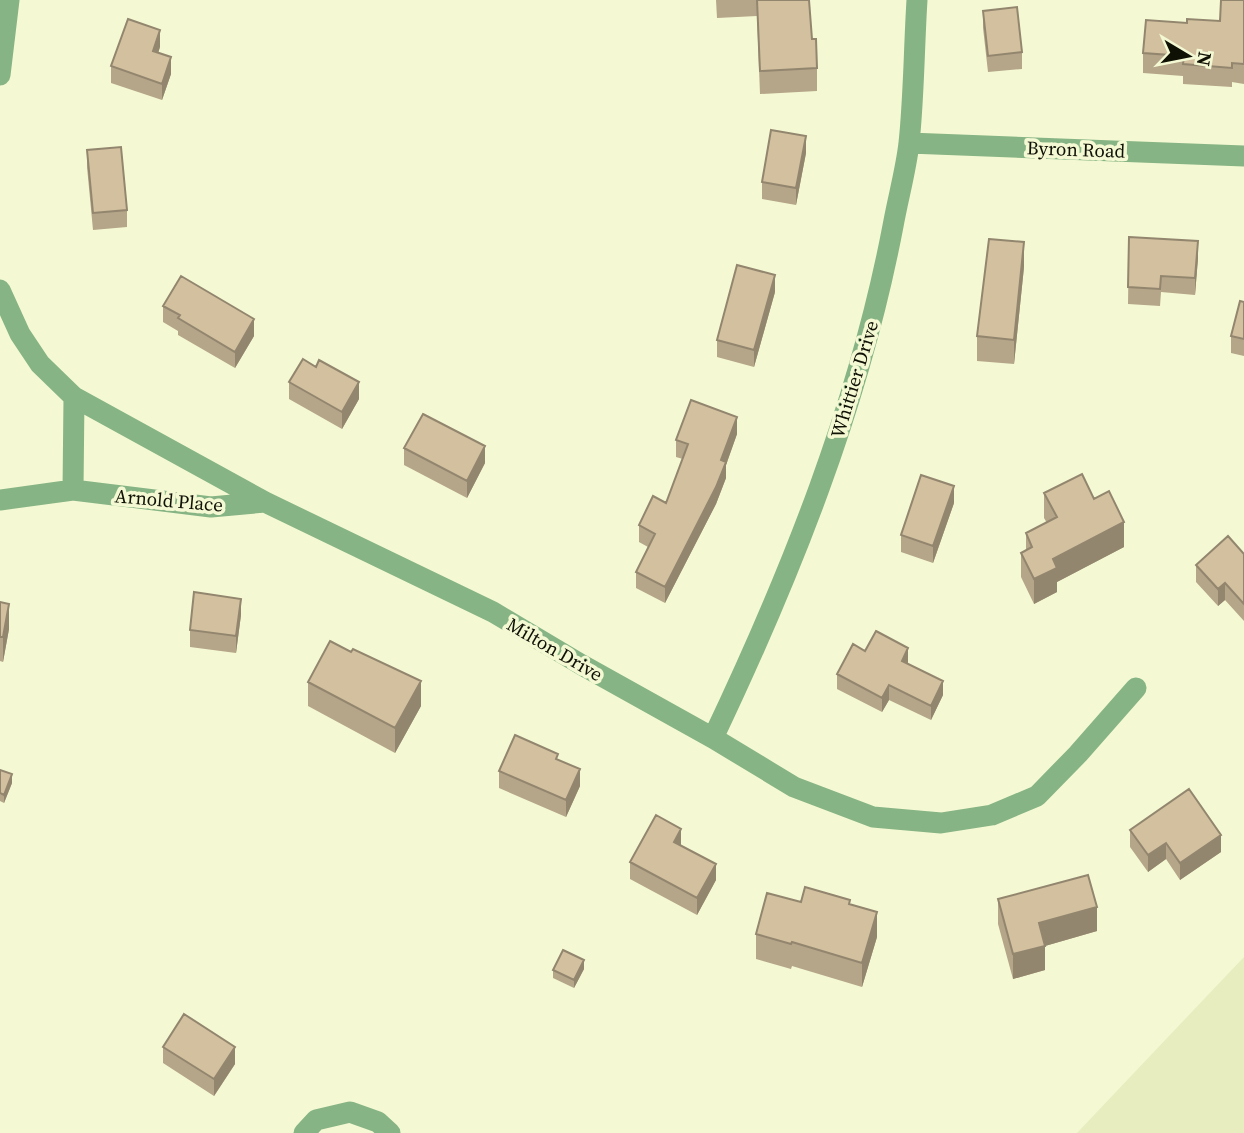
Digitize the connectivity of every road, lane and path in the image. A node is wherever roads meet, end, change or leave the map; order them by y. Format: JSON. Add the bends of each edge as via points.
{"nodes":[{"id":1,"x":9,"y":0,"type":"edge"},
{"id":2,"x":917,"y":0,"type":"edge"},
{"id":3,"x":0,"y":75,"type":"edge"},
{"id":4,"x":909,"y":143,"type":"junction"},
{"id":5,"x":1244,"y":156,"type":"edge"},
{"id":6,"x":0,"y":290,"type":"edge"},
{"id":7,"x":74,"y":397,"type":"junction"},
{"id":8,"x":73,"y":490,"type":"junction"},
{"id":9,"x":0,"y":500,"type":"edge"},
{"id":10,"x":265,"y":502,"type":"junction"},
{"id":11,"x":1136,"y":688,"type":"dead end"},
{"id":12,"x":713,"y":738,"type":"junction"},
{"id":13,"x":304,"y":1133,"type":"edge"},
{"id":14,"x":390,"y":1133,"type":"edge"}],
"edges":[{"from":1,"to":3,"type":"street"},
{"from":2,"to":4,"type":"street","name":"Whittier Drive"},
{"from":4,"to":5,"type":"street","name":"Byron Road"},
{"from":4,"to":12,"type":"street","name":"Whittier Drive","via":[[880,295],[858,378],[795,553]]},
{"from":6,"to":7,"type":"street","name":"Milton Drive","via":[[40,365]]},
{"from":7,"to":8,"type":"street"},
{"from":7,"to":10,"type":"street","name":"Milton Drive"},
{"from":8,"to":9,"type":"street","name":"Arnold Place"},
{"from":8,"to":10,"type":"street","name":"Arnold Place","via":[[211,507]]},
{"from":10,"to":12,"type":"street","name":"Milton Drive","via":[[493,612]]},
{"from":11,"to":12,"type":"street","name":"Milton Drive","via":[[1037,796],[992,815],[941,823],[873,817],[794,787]]},
{"from":13,"to":14,"type":"street","via":[[316,1120],[350,1112],[378,1122]]}]}
